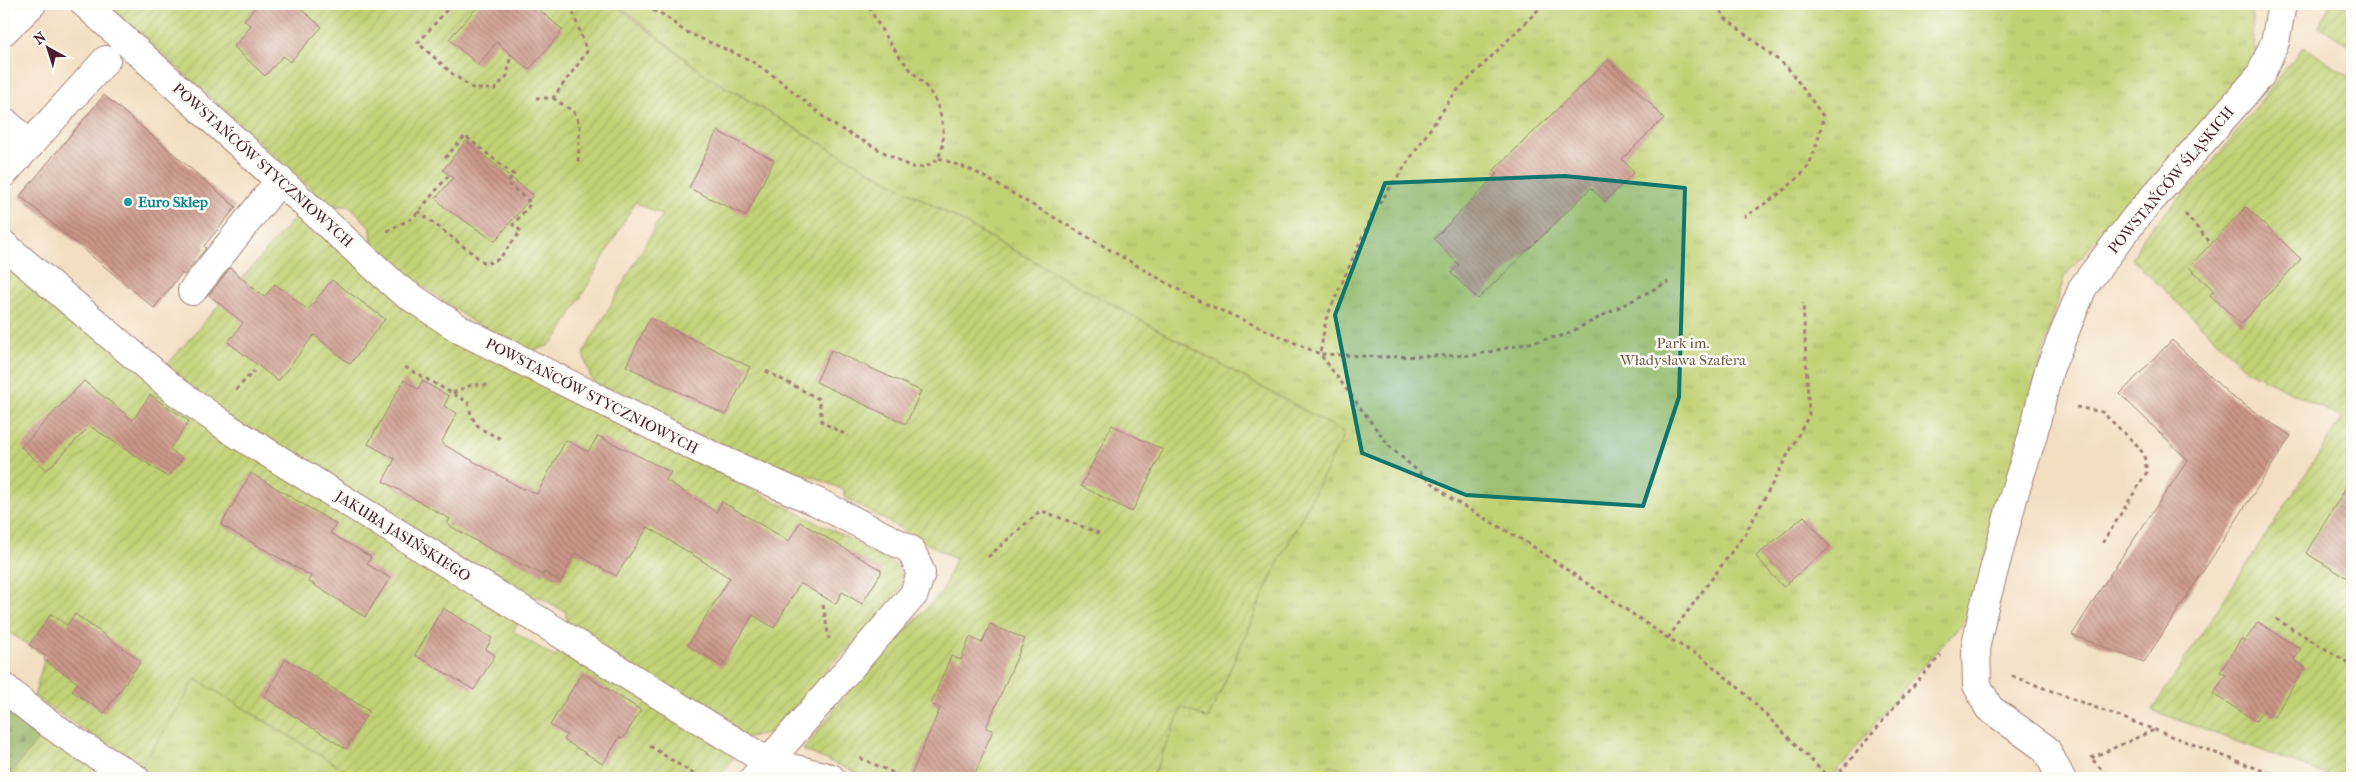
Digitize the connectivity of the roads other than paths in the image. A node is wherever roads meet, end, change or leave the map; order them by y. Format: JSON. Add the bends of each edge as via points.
{"nodes":[{"id":1,"x":32,"y":4,"type":"edge"},
{"id":2,"x":85,"y":4,"type":"edge"},
{"id":3,"x":2282,"y":4,"type":"edge"},
{"id":4,"x":4,"y":30,"type":"edge"},
{"id":5,"x":106,"y":60,"type":"dead end"},
{"id":6,"x":4,"y":121,"type":"edge"},
{"id":7,"x":30,"y":145,"type":"junction"},
{"id":8,"x":4,"y":173,"type":"edge"},
{"id":9,"x":280,"y":180,"type":"junction"},
{"id":10,"x":4,"y":245,"type":"edge"},
{"id":11,"x":192,"y":291,"type":"dead end"},
{"id":12,"x":4,"y":687,"type":"edge"},
{"id":13,"x":761,"y":770,"type":"edge"},
{"id":14,"x":134,"y":778,"type":"edge"},
{"id":15,"x":831,"y":778,"type":"edge"},
{"id":16,"x":2061,"y":778,"type":"edge"}],
"edges":[{"from":1,"to":4,"type":"street"},
{"from":2,"to":9,"type":"street","name":"POWSTAŃCÓW STYCZNIOWYCH"},
{"from":3,"to":16,"type":"street","name":"POWSTAŃCÓW ŚLĄSKICH","via":[[2275,42],[2260,76],[2136,216],[2083,287],[2049,370],[1983,611],[1976,645],[1977,685],[1989,708],[2046,749]]},
{"from":5,"to":7,"type":"street"},
{"from":6,"to":7,"type":"street"},
{"from":7,"to":8,"type":"street"},
{"from":9,"to":11,"type":"street"},
{"from":9,"to":13,"type":"street","name":"POWSTAŃCÓW STYCZNIOWYCH","via":[[399,289],[461,330],[713,456],[817,502],[911,550],[921,573],[914,594]]},
{"from":10,"to":13,"type":"street","name":"JAKUBA JASIŃSKIEGO","via":[[170,386],[231,430]]},
{"from":12,"to":14,"type":"street","via":[[80,745]]},
{"from":13,"to":15,"type":"street","name":"JAKUBA JASIŃSKIEGO"}]}
